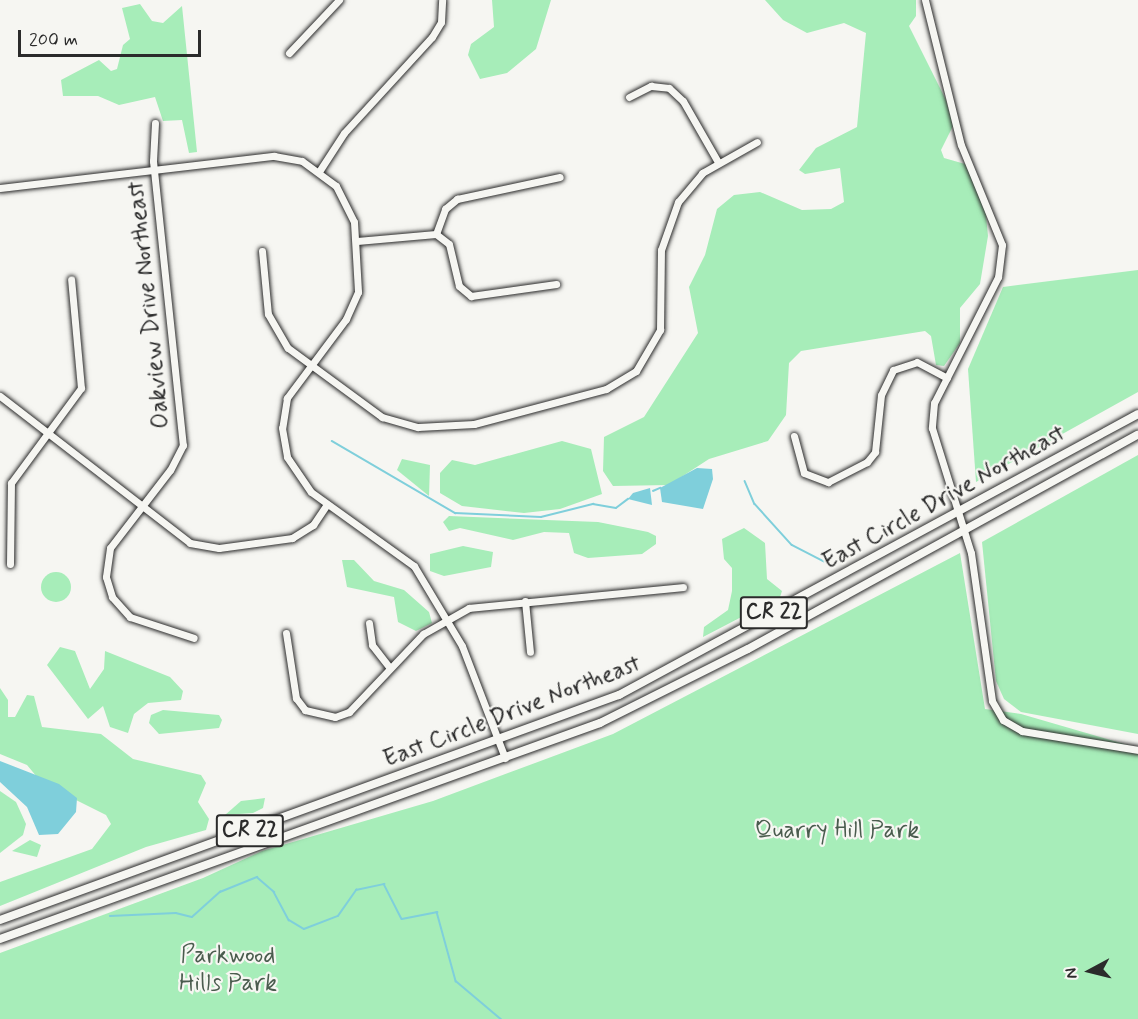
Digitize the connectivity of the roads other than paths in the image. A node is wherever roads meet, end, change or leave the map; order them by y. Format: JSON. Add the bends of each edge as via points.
{"nodes":[{"id":1,"x":339,"y":0,"type":"edge"},
{"id":2,"x":442,"y":0,"type":"edge"},
{"id":3,"x":925,"y":0,"type":"edge"},
{"id":4,"x":289,"y":53,"type":"dead end"},
{"id":5,"x":629,"y":97,"type":"dead end"},
{"id":6,"x":155,"y":123,"type":"dead end"},
{"id":7,"x":757,"y":142,"type":"dead end"},
{"id":8,"x":718,"y":162,"type":"junction"},
{"id":9,"x":154,"y":169,"type":"junction"},
{"id":10,"x":320,"y":170,"type":"junction"},
{"id":11,"x":560,"y":177,"type":"dead end"},
{"id":12,"x":0,"y":188,"type":"edge"},
{"id":13,"x":436,"y":234,"type":"junction"},
{"id":14,"x":357,"y":241,"type":"junction"},
{"id":15,"x":262,"y":251,"type":"dead end"},
{"id":16,"x":71,"y":279,"type":"dead end"},
{"id":17,"x":556,"y":284,"type":"dead end"},
{"id":18,"x":309,"y":365,"type":"junction"},
{"id":19,"x":946,"y":378,"type":"junction"},
{"id":20,"x":0,"y":396,"type":"edge"},
{"id":21,"x":1138,"y":414,"type":"edge"},
{"id":22,"x":48,"y":433,"type":"junction"},
{"id":23,"x":794,"y":435,"type":"dead end"},
{"id":24,"x":1138,"y":435,"type":"edge"},
{"id":25,"x":327,"y":504,"type":"junction"},
{"id":26,"x":141,"y":507,"type":"junction"},
{"id":27,"x":961,"y":511,"type":"junction"},
{"id":28,"x":966,"y":529,"type":"junction"},
{"id":29,"x":10,"y":564,"type":"dead end"},
{"id":30,"x":683,"y":587,"type":"dead end"},
{"id":31,"x":525,"y":601,"type":"junction"},
{"id":32,"x":447,"y":618,"type":"junction"},
{"id":33,"x":369,"y":622,"type":"dead end"},
{"id":34,"x":286,"y":633,"type":"dead end"},
{"id":35,"x":195,"y":638,"type":"dead end"},
{"id":36,"x":530,"y":652,"type":"dead end"},
{"id":37,"x":389,"y":667,"type":"junction"},
{"id":38,"x":499,"y":742,"type":"junction"},
{"id":39,"x":1138,"y":750,"type":"edge"},
{"id":40,"x":505,"y":758,"type":"junction"},
{"id":41,"x":0,"y":920,"type":"edge"},
{"id":42,"x":0,"y":939,"type":"edge"}],
"edges":[{"from":1,"to":4,"type":"street"},
{"from":2,"to":10,"type":"street","via":[[441,22],[432,36],[344,133]]},
{"from":3,"to":19,"type":"street","via":[[961,145],[1002,245],[998,277],[981,319]]},
{"from":5,"to":8,"type":"street","via":[[651,86],[669,88],[683,101]]},
{"from":6,"to":9,"type":"street","name":"Oakview Drive Northeast"},
{"from":7,"to":8,"type":"street"},
{"from":8,"to":18,"type":"street","via":[[688,187],[669,220],[661,250],[660,330],[643,363],[616,385],[474,424],[424,428],[369,411]]},
{"from":9,"to":10,"type":"street","via":[[274,156]]},
{"from":9,"to":12,"type":"street"},
{"from":9,"to":26,"type":"street","name":"Oakview Drive Northeast","via":[[183,437],[176,461]]},
{"from":10,"to":14,"type":"street","via":[[347,203]]},
{"from":11,"to":13,"type":"street","via":[[457,199],[445,209]]},
{"from":13,"to":14,"type":"street"},
{"from":13,"to":17,"type":"street","via":[[449,244],[459,286],[471,296]]},
{"from":14,"to":18,"type":"street","via":[[356,300]]},
{"from":15,"to":18,"type":"street","via":[[273,328]]},
{"from":16,"to":22,"type":"street","via":[[81,388]]},
{"from":18,"to":25,"type":"street","via":[[287,398],[282,438],[296,477]]},
{"from":19,"to":23,"type":"street","via":[[917,362],[893,370],[881,395],[875,452],[867,462],[828,482],[804,473]]},
{"from":19,"to":27,"type":"street","via":[[934,403],[932,428]]},
{"from":20,"to":22,"type":"street"},
{"from":21,"to":27,"type":"main road","name":"East Circle Drive Northeast","number":"CR 22"},
{"from":22,"to":26,"type":"street"},
{"from":22,"to":29,"type":"street","via":[[8,491]]},
{"from":24,"to":28,"type":"main road","name":"East Circle Drive Northeast","number":"CR 22"},
{"from":25,"to":26,"type":"street","via":[[299,535],[219,548],[182,539]]},
{"from":25,"to":32,"type":"street","via":[[406,557]]},
{"from":26,"to":35,"type":"street","name":"Oakview Drive Northeast","via":[[110,548],[108,588],[117,605],[137,622]]},
{"from":27,"to":28,"type":"street"},
{"from":27,"to":38,"type":"main road","name":"East Circle Drive Northeast","number":"CR 22","via":[[656,676]]},
{"from":28,"to":39,"type":"street","via":[[990,694],[998,714],[1030,733]]},
{"from":28,"to":40,"type":"main road","name":"East Circle Drive Northeast","number":"CR 22","via":[[664,692]]},
{"from":30,"to":31,"type":"street"},
{"from":31,"to":32,"type":"street","via":[[469,608]]},
{"from":31,"to":36,"type":"street"},
{"from":32,"to":37,"type":"street"},
{"from":32,"to":38,"type":"street"},
{"from":33,"to":37,"type":"street","via":[[372,645]]},
{"from":34,"to":37,"type":"street","via":[[296,698],[305,710],[321,717],[349,712]]},
{"from":38,"to":40,"type":"street"},
{"from":38,"to":41,"type":"main road","name":"East Circle Drive Northeast","number":"CR 22"},
{"from":40,"to":42,"type":"main road","name":"East Circle Drive Northeast","number":"CR 22"}]}
